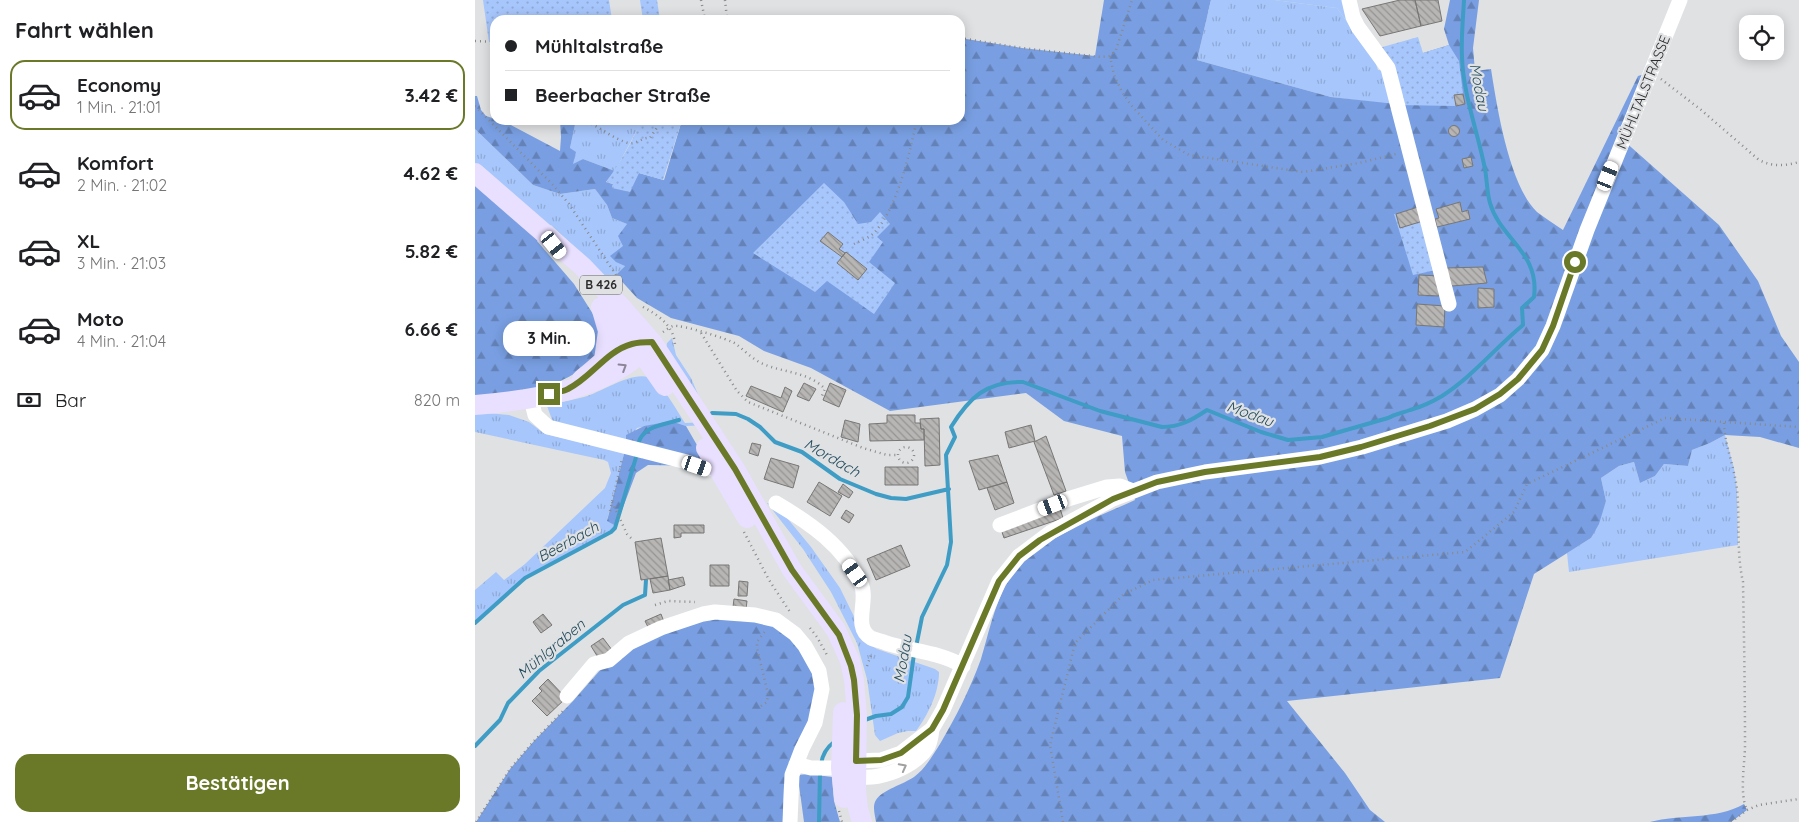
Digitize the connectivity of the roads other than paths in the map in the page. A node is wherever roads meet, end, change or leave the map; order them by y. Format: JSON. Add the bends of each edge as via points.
{"nodes":[{"id":1,"x":1349,"y":0,"type":"edge"},
{"id":2,"x":1680,"y":0,"type":"edge"},
{"id":3,"x":475,"y":173,"type":"edge"},
{"id":4,"x":545,"y":233,"type":"junction"},
{"id":5,"x":597,"y":298,"type":"junction"},
{"id":6,"x":1449,"y":304,"type":"dead end"},
{"id":7,"x":643,"y":346,"type":"junction"},
{"id":8,"x":604,"y":360,"type":"junction"},
{"id":9,"x":568,"y":389,"type":"junction"},
{"id":10,"x":531,"y":399,"type":"junction"},
{"id":11,"x":475,"y":405,"type":"edge"},
{"id":12,"x":716,"y":461,"type":"junction"},
{"id":13,"x":1133,"y":491,"type":"junction"},
{"id":14,"x":769,"y":510,"type":"junction"},
{"id":15,"x":1000,"y":525,"type":"dead end"},
{"id":16,"x":957,"y":663,"type":"junction"},
{"id":17,"x":567,"y":702,"type":"road end"},
{"id":18,"x":850,"y":720,"type":"junction"},
{"id":19,"x":847,"y":761,"type":"junction"},
{"id":20,"x":796,"y":764,"type":"junction"},
{"id":21,"x":790,"y":822,"type":"edge"},
{"id":22,"x":850,"y":822,"type":"edge"},
{"id":23,"x":862,"y":822,"type":"edge"}],
"edges":[{"from":1,"to":6,"type":"street","via":[[1358,27],[1388,68]]},
{"from":2,"to":13,"type":"street","name":"MÜHLTALSTRASSE","via":[[1594,212],[1553,326],[1542,350],[1518,379],[1475,409],[1447,421],[1361,447],[1320,457],[1205,472],[1157,482]]},
{"from":3,"to":4,"type":"main road","number":"B 426"},
{"from":4,"to":5,"type":"main road","number":"B 426"},
{"from":4,"to":7,"type":"main road","number":"B 426","via":[[625,310]]},
{"from":5,"to":7,"type":"main road","number":"B 426"},
{"from":5,"to":8,"type":"main road","via":[[608,331]]},
{"from":7,"to":8,"type":"main road","via":[[622,348]]},
{"from":9,"to":7,"type":"main road","one_way":true,"via":[[615,372]]},
{"from":7,"to":12,"type":"main road","number":"B 426"},
{"from":8,"to":9,"type":"main road"},
{"from":9,"to":10,"type":"main road"},
{"from":10,"to":11,"type":"main road"},
{"from":10,"to":12,"type":"street","via":[[535,415],[548,426],[687,462]]},
{"from":12,"to":14,"type":"main road","number":"B 426"},
{"from":12,"to":18,"type":"main road","number":"B 426","via":[[789,587],[829,641]]},
{"from":13,"to":15,"type":"street","via":[[1120,486],[1107,487]]},
{"from":13,"to":16,"type":"street","name":"MÜHLTALSTRASSE","via":[[1051,532],[1019,556],[999,581]]},
{"from":14,"to":16,"type":"street","via":[[816,528],[850,566],[863,587],[861,624],[866,633],[874,639]]},
{"from":14,"to":18,"type":"main road","number":"B 426","via":[[792,570],[839,635],[853,673]]},
{"from":16,"to":19,"type":"street","name":"MÜHLTALSTRASSE","via":[[943,710],[932,729],[926,750],[908,765],[883,775]]},
{"from":17,"to":20,"type":"street","via":[[594,664],[609,660],[629,643],[661,628],[712,610],[776,620],[801,640],[813,658],[822,690],[815,723]]},
{"from":18,"to":19,"type":"main road","number":"B 426"},
{"from":19,"to":20,"type":"street","name":"MÜHLTALSTRASSE","via":[[811,768]]},
{"from":19,"to":22,"type":"main road","number":"B 426","via":[[843,791]]},
{"from":19,"to":23,"type":"main road","number":"B 426"},
{"from":20,"to":21,"type":"street"}]}
